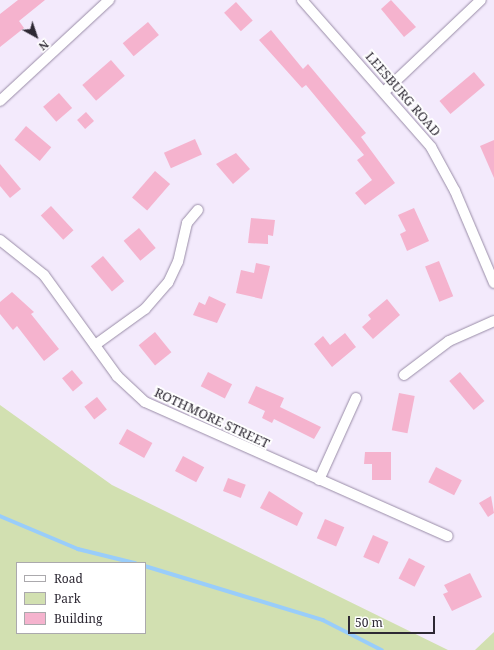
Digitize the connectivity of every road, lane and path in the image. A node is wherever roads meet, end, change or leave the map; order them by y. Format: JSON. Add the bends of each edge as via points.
{"nodes":[{"id":1,"x":109,"y":0,"type":"edge"},
{"id":2,"x":302,"y":0,"type":"edge"},
{"id":3,"x":482,"y":0,"type":"edge"},
{"id":4,"x":385,"y":91,"type":"junction"},
{"id":5,"x":0,"y":101,"type":"edge"},
{"id":6,"x":198,"y":210,"type":"dead end"},
{"id":7,"x":0,"y":240,"type":"edge"},
{"id":8,"x":494,"y":283,"type":"edge"},
{"id":9,"x":494,"y":321,"type":"edge"},
{"id":10,"x":95,"y":344,"type":"junction"},
{"id":11,"x":404,"y":375,"type":"dead end"},
{"id":12,"x":356,"y":398,"type":"dead end"},
{"id":13,"x":319,"y":480,"type":"junction"},
{"id":14,"x":448,"y":536,"type":"dead end"}],
"edges":[{"from":1,"to":5,"type":"street"},
{"from":2,"to":4,"type":"street","name":"LEESBURG ROAD"},
{"from":3,"to":4,"type":"street"},
{"from":4,"to":8,"type":"street","name":"LEESBURG ROAD","via":[[440,162]]},
{"from":6,"to":10,"type":"street","via":[[187,223],[178,262],[168,283],[145,309]]},
{"from":7,"to":10,"type":"street","name":"ROTHMORE STREET","via":[[44,275]]},
{"from":9,"to":11,"type":"street","via":[[449,341]]},
{"from":10,"to":13,"type":"street","name":"ROTHMORE STREET","via":[[117,376],[145,402]]},
{"from":12,"to":13,"type":"street"},
{"from":13,"to":14,"type":"street","name":"ROTHMORE STREET"}]}
